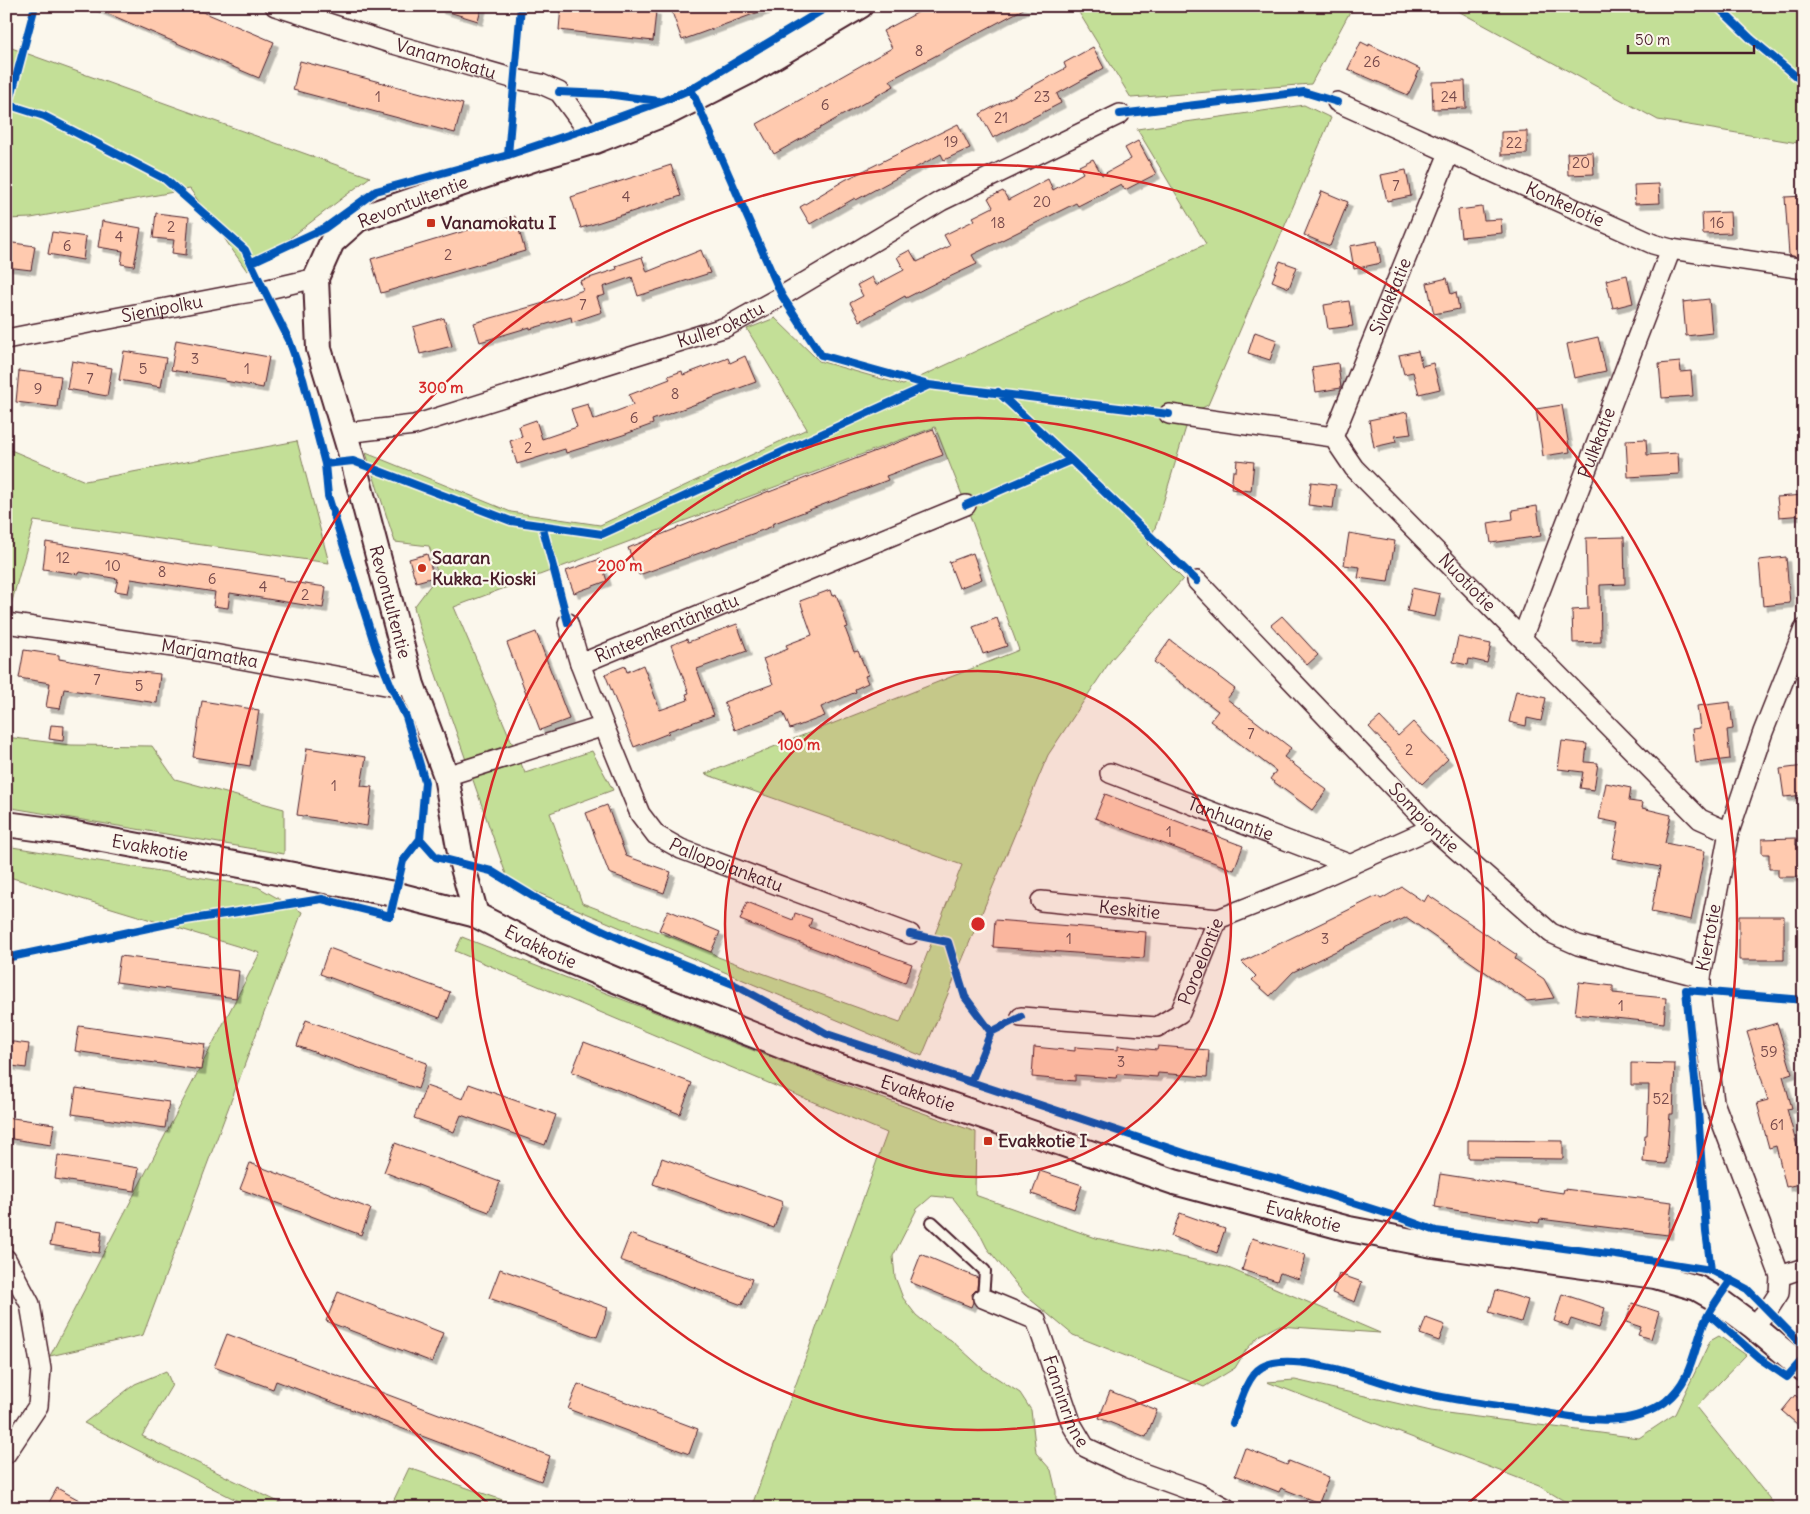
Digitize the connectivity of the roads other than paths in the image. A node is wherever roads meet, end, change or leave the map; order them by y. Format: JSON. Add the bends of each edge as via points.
{"nodes":[{"id":1,"x":276,"y":6,"type":"edge"},
{"id":2,"x":860,"y":6,"type":"edge"},
{"id":3,"x":1336,"y":102,"type":"dead end"},
{"id":4,"x":1120,"y":114,"type":"dead end"},
{"id":5,"x":594,"y":141,"type":"junction"},
{"id":6,"x":1449,"y":153,"type":"junction"},
{"id":7,"x":1671,"y":249,"type":"junction"},
{"id":8,"x":1804,"y":269,"type":"edge"},
{"id":9,"x":316,"y":278,"type":"junction"},
{"id":10,"x":6,"y":339,"type":"edge"},
{"id":11,"x":1169,"y":414,"type":"dead end"},
{"id":12,"x":345,"y":432,"type":"junction"},
{"id":13,"x":1333,"y":437,"type":"junction"},
{"id":14,"x":966,"y":505,"type":"dead end"},
{"id":15,"x":1197,"y":581,"type":"dead end"},
{"id":16,"x":6,"y":623,"type":"edge"},
{"id":17,"x":568,"y":623,"type":"dead end"},
{"id":18,"x":1804,"y":629,"type":"edge"},
{"id":19,"x":1522,"y":638,"type":"junction"},
{"id":20,"x":580,"y":664,"type":"junction"},
{"id":21,"x":412,"y":685,"type":"junction"},
{"id":22,"x":604,"y":726,"type":"junction"},
{"id":23,"x":1110,"y":773,"type":"dead end"},
{"id":24,"x":446,"y":776,"type":"junction"},
{"id":25,"x":6,"y":824,"type":"edge"},
{"id":26,"x":1432,"y":828,"type":"junction"},
{"id":27,"x":1729,"y":832,"type":"junction"},
{"id":28,"x":1351,"y":865,"type":"junction"},
{"id":29,"x":1040,"y":901,"type":"dead end"},
{"id":30,"x":476,"y":915,"type":"junction"},
{"id":31,"x":1218,"y":919,"type":"junction"},
{"id":32,"x":910,"y":934,"type":"dead end"},
{"id":33,"x":1701,"y":977,"type":"junction"},
{"id":34,"x":1021,"y":1017,"type":"dead end"},
{"id":35,"x":932,"y":1222,"type":"dead end"},
{"id":36,"x":6,"y":1259,"type":"edge"},
{"id":37,"x":1804,"y":1268,"type":"edge"},
{"id":38,"x":1780,"y":1276,"type":"junction"},
{"id":39,"x":983,"y":1298,"type":"joint"},
{"id":40,"x":1753,"y":1326,"type":"junction"},
{"id":41,"x":1804,"y":1369,"type":"edge"},
{"id":42,"x":6,"y":1454,"type":"edge"},
{"id":43,"x":1226,"y":1508,"type":"edge"}],
"edges":[{"from":1,"to":5,"type":"street","name":"Vanamokatu","via":[[390,43],[541,84],[559,92]]},
{"from":2,"to":5,"type":"street","name":"Revontultentie","via":[[742,75],[671,110]]},
{"from":3,"to":6,"type":"street","name":"Konkelotie"},
{"from":4,"to":12,"type":"street","name":"Kullerokatu","via":[[941,201],[726,327],[414,425]]},
{"from":5,"to":9,"type":"street","name":"Revontultentie","via":[[358,218],[332,242]]},
{"from":6,"to":7,"type":"street","name":"Konkelotie","via":[[1652,244]]},
{"from":6,"to":13,"type":"street","name":"Sivakkatie"},
{"from":7,"to":8,"type":"street","name":"Konkelotie"},
{"from":7,"to":19,"type":"street","name":"Pulkkatie"},
{"from":9,"to":10,"type":"street","name":"Sienipolku"},
{"from":9,"to":12,"type":"street","name":"Revontultentie","via":[[319,348]]},
{"from":11,"to":13,"type":"street"},
{"from":12,"to":21,"type":"street","name":"Revontultentie"},
{"from":13,"to":19,"type":"street","name":"Nuotiotie","via":[[1354,468]]},
{"from":14,"to":20,"type":"street","name":"Rinteenkentänkatu"},
{"from":15,"to":26,"type":"street","name":"Sompiontie"},
{"from":16,"to":21,"type":"street","name":"Marjamatka","via":[[180,648],[391,686]]},
{"from":17,"to":20,"type":"street"},
{"from":18,"to":27,"type":"street","name":"Kiertotie","via":[[1763,732]]},
{"from":19,"to":27,"type":"street","name":"Nuotiotie","via":[[1700,820]]},
{"from":20,"to":22,"type":"street","name":"Rinteenkentänkatu"},
{"from":21,"to":24,"type":"street","name":"Revontultentie"},
{"from":22,"to":24,"type":"street"},
{"from":22,"to":32,"type":"street","name":"Pallopojankatu","via":[[640,814],[656,835],[681,849]]},
{"from":23,"to":28,"type":"street","name":"Tanhuantie"},
{"from":24,"to":30,"type":"street","name":"Revontultentie","via":[[462,864]]},
{"from":25,"to":30,"type":"street","name":"Evakkotie","via":[[65,832],[385,893]]},
{"from":26,"to":28,"type":"street","name":"Poroelontie"},
{"from":26,"to":33,"type":"street","name":"Sompiontie","via":[[1551,932],[1578,945]]},
{"from":27,"to":33,"type":"street","name":"Kiertotie"},
{"from":28,"to":31,"type":"street","name":"Poroelontie"},
{"from":29,"to":31,"type":"street","name":"Keskitie"},
{"from":30,"to":40,"type":"street","name":"Evakkotie","via":[[546,951],[797,1052],[1174,1182],[1349,1229],[1432,1245],[1655,1276],[1697,1288]]},
{"from":31,"to":34,"type":"street","name":"Poroelontie","via":[[1180,1014],[1158,1027]]},
{"from":33,"to":38,"type":"street","name":"Kiertotie","via":[[1714,1102]]},
{"from":35,"to":39,"type":"lane","via":[[985,1271]]},
{"from":36,"to":42,"type":"street","via":[[30,1304],[41,1369],[38,1406]]},
{"from":37,"to":38,"type":"street"},
{"from":38,"to":40,"type":"street","via":[[1779,1293]]},
{"from":39,"to":43,"type":"street","name":"Fanninrinne","via":[[1036,1320],[1072,1425],[1085,1447],[1129,1468],[1198,1493]]},
{"from":40,"to":41,"type":"street","name":"Evakkotie"}]}
